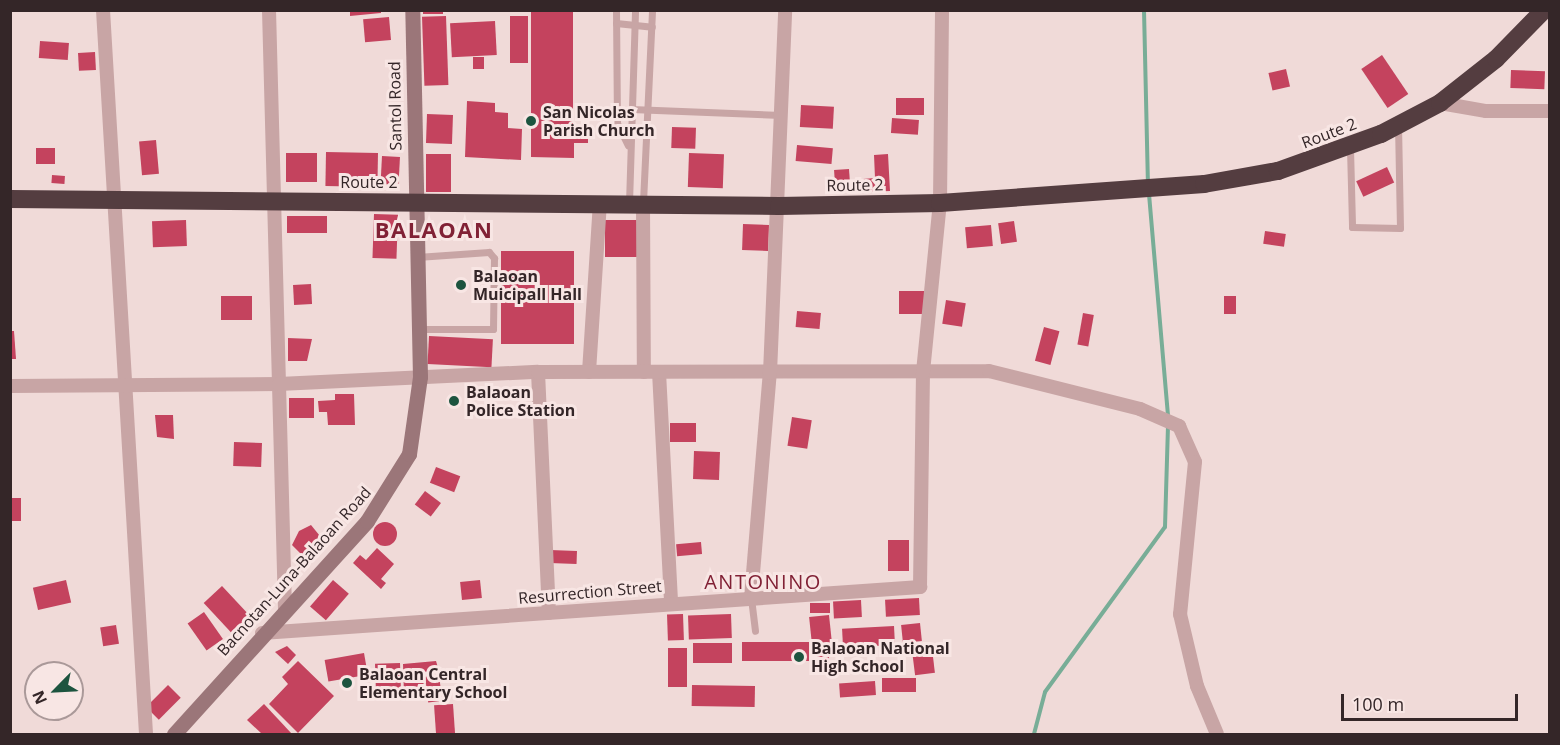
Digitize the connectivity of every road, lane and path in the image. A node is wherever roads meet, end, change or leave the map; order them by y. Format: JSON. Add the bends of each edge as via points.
{"nodes":[{"id":1,"x":103,"y":10,"type":"edge"},
{"id":2,"x":269,"y":10,"type":"edge"},
{"id":3,"x":411,"y":10,"type":"edge"},
{"id":4,"x":616,"y":10,"type":"edge"},
{"id":5,"x":635,"y":10,"type":"edge"},
{"id":6,"x":652,"y":10,"type":"edge"},
{"id":7,"x":785,"y":10,"type":"edge"},
{"id":8,"x":942,"y":10,"type":"edge"},
{"id":9,"x":1544,"y":10,"type":"edge"},
{"id":10,"x":616,"y":23,"type":"junction"},
{"id":11,"x":635,"y":25,"type":"junction"},
{"id":12,"x":651,"y":27,"type":"junction"},
{"id":13,"x":1440,"y":103,"type":"junction"},
{"id":14,"x":631,"y":109,"type":"junction"},
{"id":15,"x":648,"y":109,"type":"junction"},
{"id":16,"x":1550,"y":111,"type":"edge"},
{"id":17,"x":782,"y":115,"type":"junction"},
{"id":18,"x":1398,"y":125,"type":"junction"},
{"id":19,"x":628,"y":146,"type":"junction"},
{"id":20,"x":1350,"y":147,"type":"junction"},
{"id":21,"x":10,"y":199,"type":"edge"},
{"id":22,"x":114,"y":199,"type":"junction"},
{"id":23,"x":276,"y":201,"type":"junction"},
{"id":24,"x":415,"y":201,"type":"junction"},
{"id":25,"x":940,"y":203,"type":"junction"},
{"id":26,"x":600,"y":204,"type":"junction"},
{"id":27,"x":636,"y":205,"type":"junction"},
{"id":28,"x":779,"y":206,"type":"junction"},
{"id":29,"x":416,"y":257,"type":"junction"},
{"id":30,"x":418,"y":328,"type":"junction"},
{"id":31,"x":538,"y":372,"type":"junction"},
{"id":32,"x":589,"y":372,"type":"junction"},
{"id":33,"x":644,"y":372,"type":"junction"},
{"id":34,"x":660,"y":372,"type":"junction"},
{"id":35,"x":923,"y":372,"type":"junction"},
{"id":36,"x":770,"y":373,"type":"junction"},
{"id":37,"x":420,"y":377,"type":"junction"},
{"id":38,"x":279,"y":384,"type":"junction"},
{"id":39,"x":10,"y":386,"type":"edge"},
{"id":40,"x":123,"y":387,"type":"junction"},
{"id":41,"x":751,"y":597,"type":"junction"},
{"id":42,"x":671,"y":601,"type":"junction"},
{"id":43,"x":285,"y":609,"type":"junction"},
{"id":44,"x":549,"y":613,"type":"junction"},
{"id":45,"x":755,"y":631,"type":"dead end"},
{"id":46,"x":262,"y":633,"type":"junction"},
{"id":47,"x":146,"y":735,"type":"edge"},
{"id":48,"x":174,"y":735,"type":"edge"},
{"id":49,"x":1217,"y":735,"type":"edge"}],
"edges":[{"from":1,"to":22,"type":"street"},
{"from":2,"to":23,"type":"street"},
{"from":3,"to":24,"type":"main road","name":"Santol Road"},
{"from":4,"to":10,"type":"lane"},
{"from":5,"to":11,"type":"lane"},
{"from":6,"to":12,"type":"lane"},
{"from":7,"to":17,"type":"street"},
{"from":8,"to":25,"type":"street"},
{"from":9,"to":13,"type":"highway","name":"Route 2","via":[[1496,59]]},
{"from":10,"to":11,"type":"lane"},
{"from":10,"to":19,"type":"lane","via":[[617,123]]},
{"from":11,"to":12,"type":"lane"},
{"from":11,"to":14,"type":"lane"},
{"from":12,"to":15,"type":"lane"},
{"from":13,"to":16,"type":"street","via":[[1486,111]]},
{"from":13,"to":18,"type":"highway","name":"Route 2"},
{"from":14,"to":15,"type":"lane"},
{"from":14,"to":19,"type":"lane"},
{"from":15,"to":17,"type":"lane"},
{"from":15,"to":27,"type":"lane"},
{"from":17,"to":28,"type":"street"},
{"from":18,"to":20,"type":"highway","name":"Route 2"},
{"from":18,"to":20,"type":"lane","via":[[1400,228],[1352,227]]},
{"from":19,"to":27,"type":"lane"},
{"from":20,"to":25,"type":"highway","name":"Route 2","via":[[1278,171],[1164,188]]},
{"from":21,"to":22,"type":"highway","name":"Route 2"},
{"from":22,"to":23,"type":"highway","name":"Route 2"},
{"from":22,"to":40,"type":"street"},
{"from":23,"to":24,"type":"highway","name":"Route 2"},
{"from":23,"to":38,"type":"street"},
{"from":24,"to":26,"type":"highway","name":"Route 2"},
{"from":24,"to":29,"type":"main road","name":"Bacnotan-Luna-Balaoan Road"},
{"from":25,"to":28,"type":"highway","name":"Route 2"},
{"from":25,"to":35,"type":"street"},
{"from":26,"to":27,"type":"highway","name":"Route 2"},
{"from":26,"to":32,"type":"street"},
{"from":27,"to":28,"type":"highway","name":"Route 2"},
{"from":27,"to":33,"type":"street"},
{"from":28,"to":36,"type":"street"},
{"from":29,"to":30,"type":"main road","name":"Bacnotan-Luna-Balaoan Road"},
{"from":29,"to":30,"type":"lane","via":[[489,252],[494,258],[493,329]]},
{"from":30,"to":37,"type":"main road","name":"Bacnotan-Luna-Balaoan Road"},
{"from":31,"to":32,"type":"street"},
{"from":31,"to":37,"type":"street"},
{"from":31,"to":44,"type":"street"},
{"from":32,"to":33,"type":"street"},
{"from":33,"to":34,"type":"street"},
{"from":34,"to":36,"type":"street"},
{"from":34,"to":42,"type":"street"},
{"from":35,"to":36,"type":"street"},
{"from":35,"to":41,"type":"street","name":"Resurrection Street","via":[[920,587]]},
{"from":35,"to":49,"type":"street","via":[[1003,373],[1140,409],[1179,426],[1195,462],[1180,614],[1197,686]]},
{"from":36,"to":41,"type":"street"},
{"from":37,"to":38,"type":"street"},
{"from":37,"to":43,"type":"main road","name":"Bacnotan-Luna-Balaoan Road","via":[[403,468],[367,521]]},
{"from":38,"to":40,"type":"street"},
{"from":38,"to":43,"type":"street"},
{"from":39,"to":40,"type":"street"},
{"from":40,"to":47,"type":"street"},
{"from":41,"to":42,"type":"street","name":"Resurrection Street"},
{"from":41,"to":45,"type":"lane"},
{"from":42,"to":44,"type":"street","name":"Resurrection Street"},
{"from":43,"to":46,"type":"main road","name":"Bacnotan-Luna-Balaoan Road"},
{"from":44,"to":46,"type":"street","name":"Resurrection Street"},
{"from":46,"to":48,"type":"main road","name":"Bacnotan-Luna-Balaoan Road"}]}
